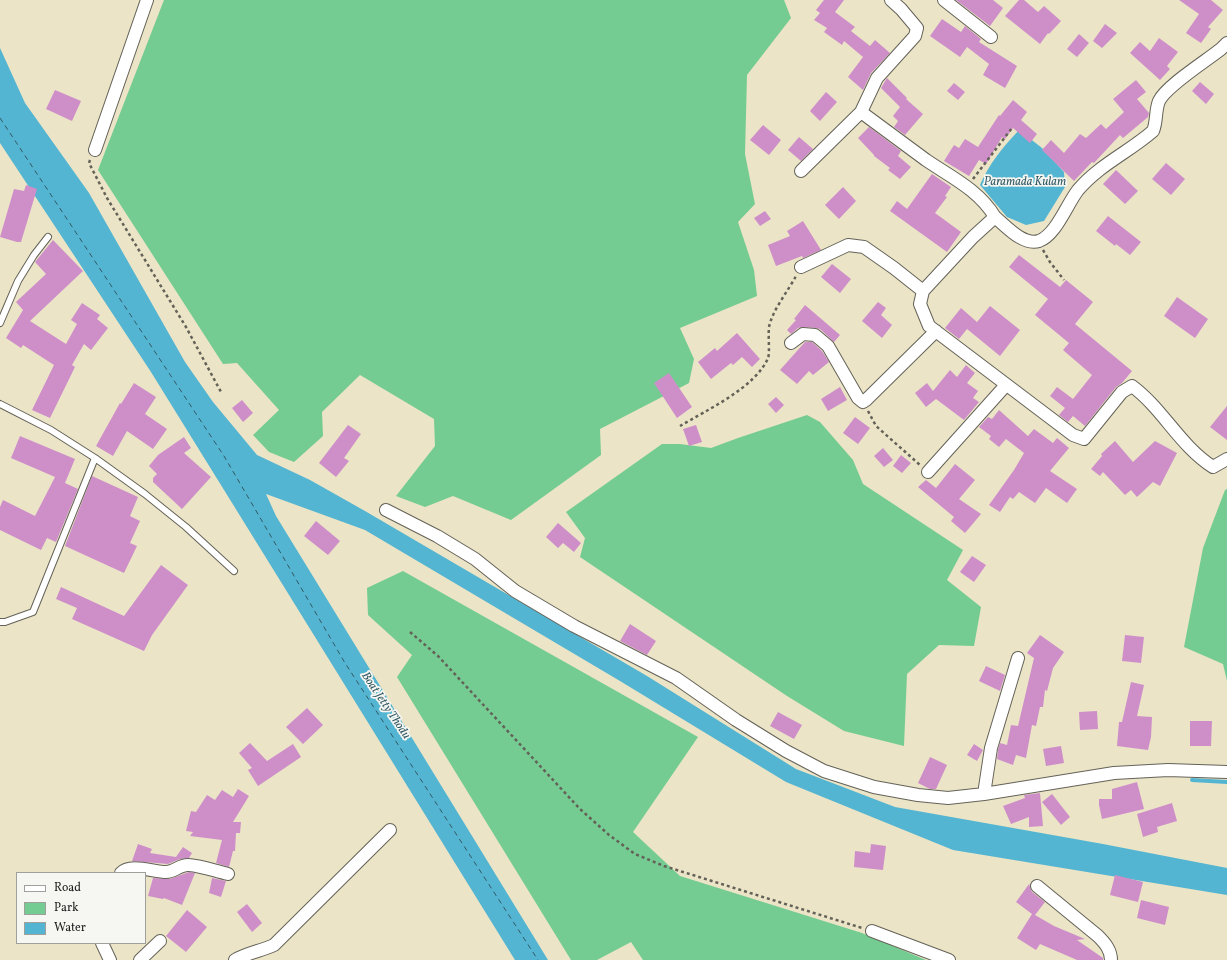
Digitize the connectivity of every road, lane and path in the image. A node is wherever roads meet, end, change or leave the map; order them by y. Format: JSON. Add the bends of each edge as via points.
{"nodes":[{"id":1,"x":147,"y":0,"type":"edge"},
{"id":2,"x":890,"y":0,"type":"edge"},
{"id":3,"x":944,"y":0,"type":"edge"},
{"id":4,"x":991,"y":37,"type":"dead end"},
{"id":5,"x":1227,"y":43,"type":"edge"},
{"id":6,"x":861,"y":112,"type":"junction"},
{"id":7,"x":1012,"y":128,"type":"dead end"},
{"id":8,"x":95,"y":150,"type":"joint"},
{"id":9,"x":801,"y":171,"type":"dead end"},
{"id":10,"x":967,"y":187,"type":"junction"},
{"id":11,"x":995,"y":217,"type":"junction"},
{"id":12,"x":48,"y":237,"type":"dead end"},
{"id":13,"x":1038,"y":241,"type":"junction"},
{"id":14,"x":801,"y":267,"type":"joint"},
{"id":15,"x":1064,"y":280,"type":"dead end"},
{"id":16,"x":923,"y":291,"type":"junction"},
{"id":17,"x":0,"y":323,"type":"edge"},
{"id":18,"x":936,"y":331,"type":"junction"},
{"id":19,"x":791,"y":343,"type":"dead end"},
{"id":20,"x":1006,"y":385,"type":"junction"},
{"id":21,"x":221,"y":392,"type":"dead end"},
{"id":22,"x":863,"y":402,"type":"junction"},
{"id":23,"x":0,"y":404,"type":"edge"},
{"id":24,"x":680,"y":426,"type":"dead end"},
{"id":25,"x":94,"y":458,"type":"junction"},
{"id":26,"x":1227,"y":459,"type":"edge"},
{"id":27,"x":928,"y":472,"type":"joint"},
{"id":28,"x":386,"y":510,"type":"dead end"},
{"id":29,"x":234,"y":571,"type":"dead end"},
{"id":30,"x":0,"y":622,"type":"edge"},
{"id":31,"x":410,"y":632,"type":"dead end"},
{"id":32,"x":1018,"y":658,"type":"dead end"},
{"id":33,"x":1227,"y":772,"type":"edge"},
{"id":34,"x":984,"y":794,"type":"junction"},
{"id":35,"x":390,"y":830,"type":"dead end"},
{"id":36,"x":122,"y":872,"type":"edge"},
{"id":37,"x":228,"y":874,"type":"dead end"},
{"id":38,"x":1037,"y":886,"type":"dead end"},
{"id":39,"x":872,"y":932,"type":"joint"},
{"id":40,"x":160,"y":941,"type":"dead end"},
{"id":41,"x":102,"y":944,"type":"edge"},
{"id":42,"x":110,"y":960,"type":"edge"},
{"id":43,"x":140,"y":960,"type":"edge"},
{"id":44,"x":235,"y":960,"type":"edge"},
{"id":45,"x":949,"y":960,"type":"edge"},
{"id":46,"x":1111,"y":960,"type":"edge"}],
"edges":[{"from":1,"to":8,"type":"street"},
{"from":2,"to":6,"type":"street","via":[[901,8],[917,28],[915,36],[877,78]]},
{"from":3,"to":4,"type":"street"},
{"from":5,"to":13,"type":"street","via":[[1169,89],[1157,106],[1153,131],[1097,172],[1078,190],[1050,233]]},
{"from":6,"to":9,"type":"street"},
{"from":6,"to":10,"type":"street"},
{"from":7,"to":10,"type":"path"},
{"from":8,"to":21,"type":"path","via":[[88,163],[186,327]]},
{"from":10,"to":11,"type":"street","via":[[988,206]]},
{"from":11,"to":13,"type":"street","via":[[1024,240]]},
{"from":11,"to":16,"type":"street"},
{"from":12,"to":17,"type":"lane","via":[[18,281]]},
{"from":13,"to":15,"type":"path"},
{"from":14,"to":16,"type":"street","via":[[848,245],[864,247]]},
{"from":14,"to":24,"type":"path","via":[[789,290],[782,297],[769,326],[769,356],[758,374],[741,390]]},
{"from":16,"to":18,"type":"street","via":[[920,304],[929,326]]},
{"from":18,"to":20,"type":"street"},
{"from":18,"to":22,"type":"street"},
{"from":19,"to":22,"type":"street","via":[[803,334],[815,335],[828,346],[858,398]]},
{"from":20,"to":26,"type":"street","via":[[1073,435],[1084,439],[1122,392],[1132,386],[1202,460],[1213,467]]},
{"from":20,"to":27,"type":"street"},
{"from":22,"to":27,"type":"path","via":[[876,426]]},
{"from":23,"to":25,"type":"lane","via":[[51,430]]},
{"from":25,"to":29,"type":"lane","via":[[180,522]]},
{"from":25,"to":30,"type":"lane","via":[[33,612]]},
{"from":28,"to":34,"type":"street","via":[[438,536],[475,559],[515,591],[580,629],[676,678],[736,720],[824,771],[874,787],[918,795],[948,798]]},
{"from":31,"to":39,"type":"path","via":[[438,656],[580,809],[635,854],[664,866]]},
{"from":32,"to":34,"type":"street","via":[[992,748]]},
{"from":33,"to":34,"type":"street","via":[[1168,770],[1114,773]]},
{"from":35,"to":44,"type":"street","via":[[274,945],[245,954]]},
{"from":36,"to":37,"type":"street","via":[[130,868],[167,872],[188,865]]},
{"from":38,"to":46,"type":"street","via":[[1098,936],[1111,954]]},
{"from":39,"to":45,"type":"street"},
{"from":40,"to":43,"type":"street"},
{"from":41,"to":42,"type":"street"}]}
